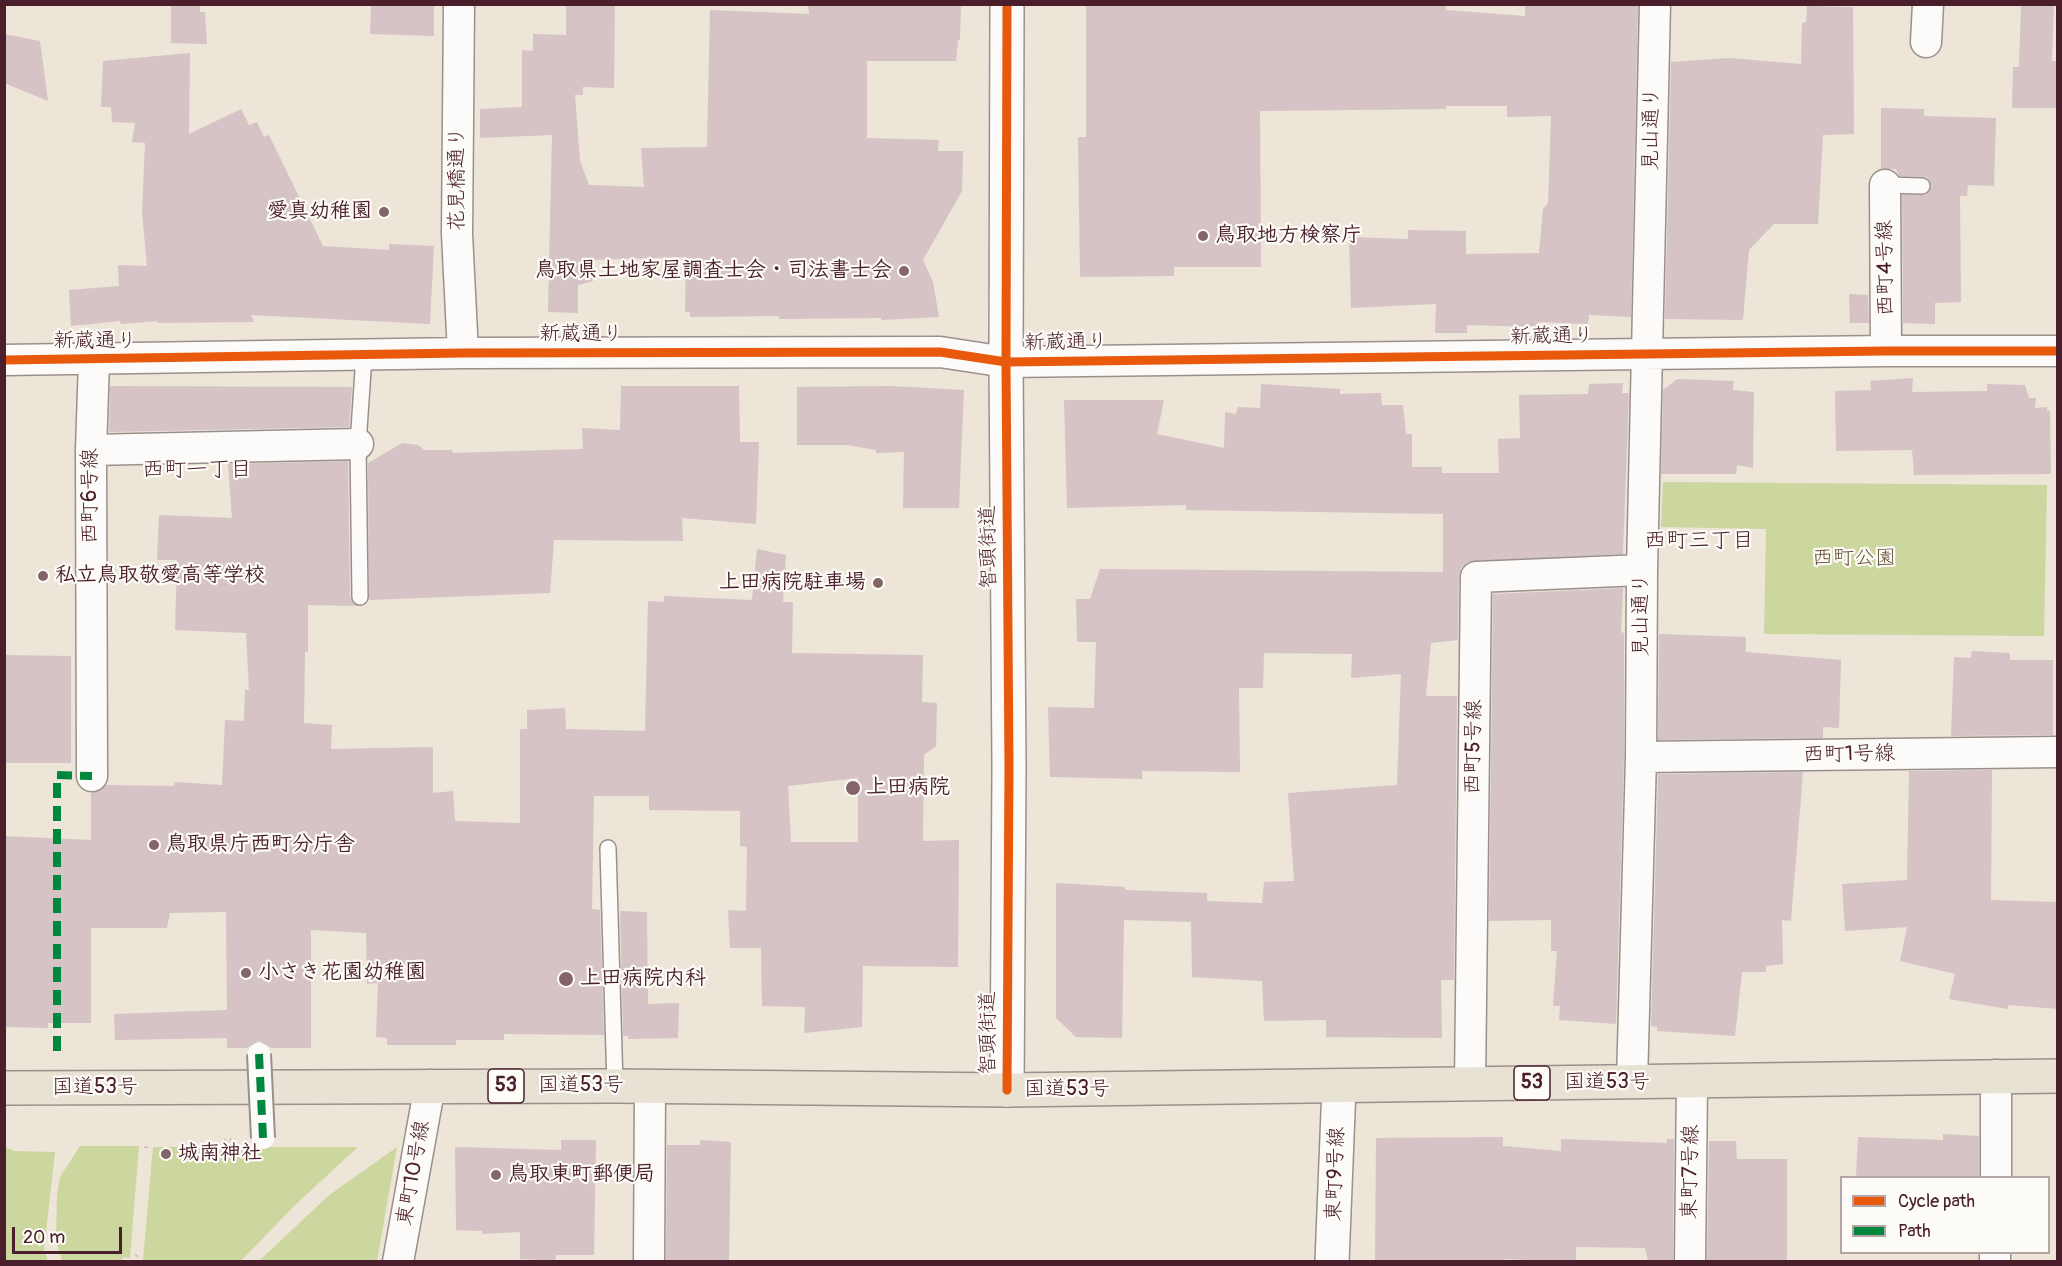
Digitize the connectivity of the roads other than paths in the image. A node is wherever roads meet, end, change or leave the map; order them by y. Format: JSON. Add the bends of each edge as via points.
{"nodes":[{"id":1,"x":459,"y":4,"type":"edge"},
{"id":2,"x":1007,"y":4,"type":"edge"},
{"id":3,"x":1655,"y":4,"type":"edge"},
{"id":4,"x":1928,"y":4,"type":"edge"},
{"id":5,"x":1926,"y":42,"type":"dead end"},
{"id":6,"x":1885,"y":185,"type":"joint"},
{"id":7,"x":1922,"y":186,"type":"dead end"},
{"id":8,"x":1886,"y":351,"type":"junction"},
{"id":9,"x":2058,"y":351,"type":"edge"},
{"id":10,"x":463,"y":354,"type":"junction"},
{"id":11,"x":1648,"y":354,"type":"junction"},
{"id":12,"x":364,"y":356,"type":"junction"},
{"id":13,"x":4,"y":360,"type":"edge"},
{"id":14,"x":94,"y":361,"type":"junction"},
{"id":15,"x":1006,"y":362,"type":"junction"},
{"id":16,"x":358,"y":444,"type":"junction"},
{"id":17,"x":91,"y":450,"type":"junction"},
{"id":18,"x":1642,"y":570,"type":"junction"},
{"id":19,"x":360,"y":597,"type":"dead end"},
{"id":20,"x":2058,"y":752,"type":"edge"},
{"id":21,"x":1641,"y":757,"type":"junction"},
{"id":22,"x":92,"y":776,"type":"dead end"},
{"id":23,"x":608,"y":848,"type":"dead end"},
{"id":24,"x":259,"y":1054,"type":"dead end"},
{"id":25,"x":1996,"y":1075,"type":"junction"},
{"id":26,"x":2058,"y":1076,"type":"edge"},
{"id":27,"x":1632,"y":1082,"type":"junction"},
{"id":28,"x":1692,"y":1083,"type":"junction"},
{"id":29,"x":1470,"y":1084,"type":"junction"},
{"id":30,"x":430,"y":1085,"type":"junction"},
{"id":31,"x":615,"y":1086,"type":"junction"},
{"id":32,"x":650,"y":1086,"type":"junction"},
{"id":33,"x":1339,"y":1087,"type":"junction"},
{"id":34,"x":4,"y":1088,"type":"edge"},
{"id":35,"x":1007,"y":1090,"type":"junction"},
{"id":36,"x":262,"y":1138,"type":"dead end"},
{"id":37,"x":1996,"y":1176,"type":"edge"},
{"id":38,"x":398,"y":1262,"type":"edge"},
{"id":39,"x":649,"y":1262,"type":"edge"},
{"id":40,"x":1332,"y":1262,"type":"edge"},
{"id":41,"x":1690,"y":1262,"type":"edge"}],
"edges":[{"from":1,"to":10,"type":"street","name":"花見橋通り","via":[[457,234]]},
{"from":2,"to":15,"type":"street","name":"智頭街道"},
{"from":3,"to":11,"type":"street","name":"見山通り"},
{"from":4,"to":5,"type":"street"},
{"from":6,"to":7,"type":"lane"},
{"from":6,"to":8,"type":"street","name":"西町4号線"},
{"from":8,"to":9,"type":"street","name":"新蔵通り"},
{"from":8,"to":11,"type":"street","name":"新蔵通り"},
{"from":10,"to":12,"type":"street","name":"新蔵通り"},
{"from":10,"to":15,"type":"street","name":"新蔵通り","via":[[940,352]]},
{"from":11,"to":15,"type":"street","name":"新蔵通り"},
{"from":11,"to":18,"type":"street","name":"見山通り"},
{"from":12,"to":14,"type":"street","name":"新蔵通り"},
{"from":12,"to":16,"type":"lane"},
{"from":13,"to":14,"type":"street","name":"新蔵通り"},
{"from":14,"to":17,"type":"street","name":"西町6号線"},
{"from":15,"to":35,"type":"street","name":"智頭街道"},
{"from":16,"to":17,"type":"street"},
{"from":16,"to":19,"type":"lane"},
{"from":17,"to":22,"type":"street","name":"西町6号線"},
{"from":18,"to":21,"type":"street","name":"見山通り"},
{"from":18,"to":29,"type":"street","name":"西町5号線","via":[[1476,577]]},
{"from":20,"to":21,"type":"street","name":"西町1号線"},
{"from":21,"to":27,"type":"street","name":"見山通り"},
{"from":23,"to":31,"type":"lane"},
{"from":24,"to":36,"type":"street","bridge":true},
{"from":25,"to":26,"type":"highway","name":"国道53号","number":"53"},
{"from":25,"to":28,"type":"highway","name":"国道53号","number":"53"},
{"from":25,"to":37,"type":"street"},
{"from":27,"to":28,"type":"highway","name":"国道53号","number":"53"},
{"from":27,"to":29,"type":"highway","name":"国道53号","number":"53"},
{"from":28,"to":41,"type":"street","name":"東町7号線"},
{"from":29,"to":33,"type":"highway","name":"国道53号","number":"53"},
{"from":30,"to":31,"type":"highway","name":"国道53号","number":"53"},
{"from":30,"to":34,"type":"highway","name":"国道53号","number":"53"},
{"from":30,"to":38,"type":"street","name":"東町10号線"},
{"from":31,"to":32,"type":"highway","name":"国道53号","number":"53"},
{"from":32,"to":35,"type":"highway","name":"国道53号","number":"53"},
{"from":32,"to":39,"type":"street"},
{"from":33,"to":35,"type":"highway","name":"国道53号","number":"53"},
{"from":33,"to":40,"type":"street","name":"東町9号線"}]}
